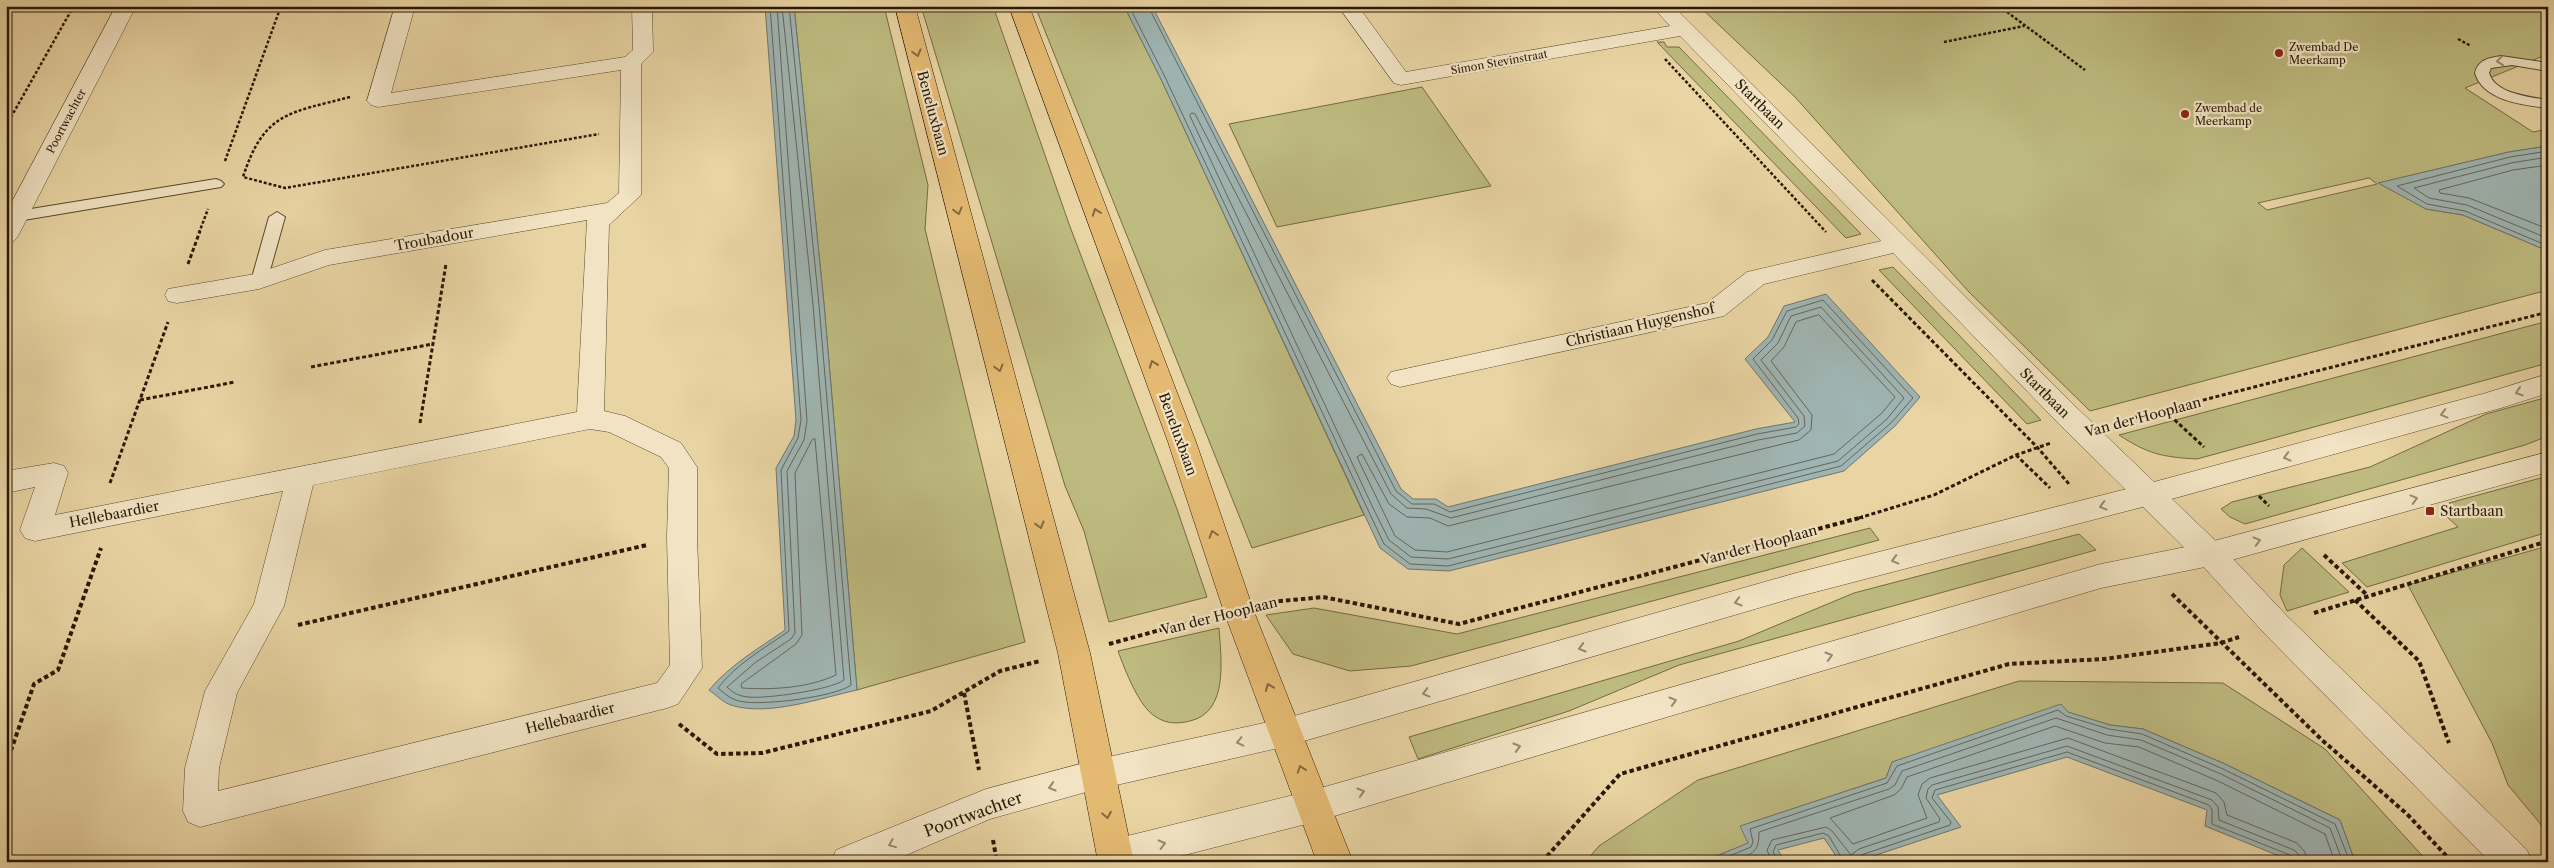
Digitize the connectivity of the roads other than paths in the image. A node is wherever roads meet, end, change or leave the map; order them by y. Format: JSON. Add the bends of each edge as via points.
{"nodes":[{"id":1,"x":126,"y":6,"type":"edge"},
{"id":2,"x":405,"y":6,"type":"edge"},
{"id":3,"x":642,"y":6,"type":"edge"},
{"id":4,"x":905,"y":6,"type":"edge"},
{"id":5,"x":1019,"y":6,"type":"edge"},
{"id":6,"x":1348,"y":6,"type":"edge"},
{"id":7,"x":1662,"y":6,"type":"edge"},
{"id":8,"x":1686,"y":29,"type":"junction"},
{"id":9,"x":631,"y":62,"type":"junction"},
{"id":10,"x":2548,"y":67,"type":"edge"},
{"id":11,"x":2548,"y":104,"type":"edge"},
{"id":12,"x":216,"y":184,"type":"road end"},
{"id":13,"x":612,"y":209,"type":"junction"},
{"id":14,"x":11,"y":217,"type":"edge"},
{"id":15,"x":277,"y":217,"type":"dead end"},
{"id":16,"x":6,"y":236,"type":"edge"},
{"id":17,"x":1899,"y":244,"type":"junction"},
{"id":18,"x":259,"y":281,"type":"junction"},
{"id":19,"x":177,"y":296,"type":"road end"},
{"id":20,"x":1400,"y":378,"type":"dead end"},
{"id":21,"x":2548,"y":383,"type":"edge"},
{"id":22,"x":590,"y":419,"type":"junction"},
{"id":23,"x":2548,"y":462,"type":"edge"},
{"id":24,"x":301,"y":476,"type":"junction"},
{"id":25,"x":6,"y":482,"type":"edge"},
{"id":26,"x":2150,"y":494,"type":"junction"},
{"id":27,"x":2210,"y":554,"type":"junction"},
{"id":28,"x":1287,"y":732,"type":"junction"},
{"id":29,"x":1099,"y":774,"type":"junction"},
{"id":30,"x":1314,"y":806,"type":"junction"},
{"id":31,"x":1109,"y":860,"type":"edge"},
{"id":32,"x":848,"y":862,"type":"edge"},
{"id":33,"x":1335,"y":862,"type":"edge"},
{"id":34,"x":2514,"y":862,"type":"edge"}],
"edges":[{"from":1,"to":14,"type":"street","name":"Poortwachter"},
{"from":2,"to":9,"type":"street","via":[[378,101]]},
{"from":3,"to":9,"type":"street","via":[[643,52]]},
{"from":4,"to":29,"type":"main road","name":"Beneluxbaan","one_way":true,"via":[[1074,653]]},
{"from":28,"to":5,"type":"main road","name":"Beneluxbaan","one_way":true,"via":[[1238,609],[1182,442]]},
{"from":6,"to":8,"type":"street","name":"Simon Stevinstraat","via":[[1401,79]]},
{"from":7,"to":8,"type":"street","name":"Startbaan"},
{"from":8,"to":17,"type":"street","name":"Startbaan"},
{"from":9,"to":13,"type":"street","via":[[630,195]]},
{"from":10,"to":11,"type":"lane","one_way":true,"via":[[2502,60],[2485,65],[2482,70],[2483,77],[2491,86],[2518,98]]},
{"from":12,"to":14,"type":"lane"},
{"from":13,"to":18,"type":"street","name":"Troubadour","via":[[325,258]]},
{"from":13,"to":22,"type":"street","via":[[597,223]]},
{"from":14,"to":16,"type":"street","name":"Poortwachter"},
{"from":15,"to":18,"type":"lane"},
{"from":17,"to":20,"type":"street","name":"Christiaan Huygenshof","via":[[1756,278],[1715,310]]},
{"from":17,"to":26,"type":"street","name":"Startbaan","via":[[2085,433]]},
{"from":18,"to":19,"type":"street","name":"Troubadour"},
{"from":21,"to":26,"type":"street","one_way":true},
{"from":22,"to":24,"type":"street","name":"Hellebaardier"},
{"from":22,"to":24,"type":"street","name":"Hellebaardier","via":[[615,423],[671,450],[683,468],[686,668],[667,694],[200,811],[202,768],[221,691],[269,606]]},
{"from":27,"to":23,"type":"street","one_way":true},
{"from":24,"to":25,"type":"street","name":"Hellebaardier","via":[[34,530],[54,473]]},
{"from":26,"to":27,"type":"street","name":"Startbaan"},
{"from":26,"to":28,"type":"street","one_way":true,"via":[[1796,586]]},
{"from":30,"to":27,"type":"street","one_way":true,"via":[[2101,576]]},
{"from":27,"to":34,"type":"street","name":"Startbaan","via":[[2276,625]]},
{"from":28,"to":29,"type":"street","one_way":true},
{"from":30,"to":28,"type":"main road","name":"Beneluxbaan","one_way":true},
{"from":29,"to":31,"type":"main road","name":"Beneluxbaan","one_way":true},
{"from":29,"to":32,"type":"street","name":"Poortwachter","one_way":true,"via":[[986,805]]},
{"from":31,"to":30,"type":"street","one_way":true},
{"from":30,"to":33,"type":"main road","name":"Beneluxbaan"}]}
